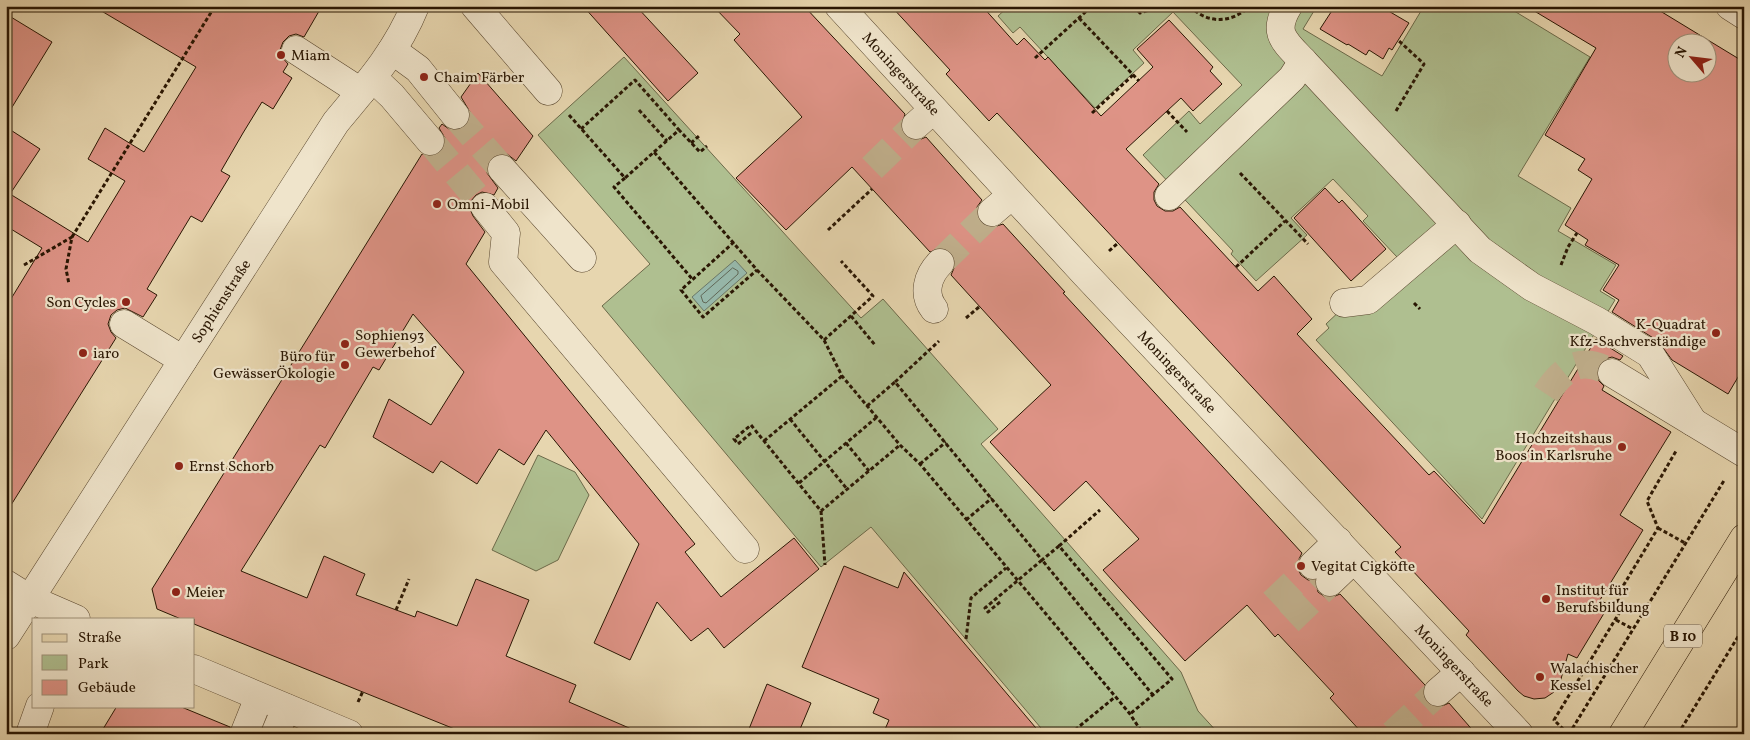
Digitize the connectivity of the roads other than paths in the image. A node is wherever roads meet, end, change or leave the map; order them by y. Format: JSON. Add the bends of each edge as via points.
{"nodes":[{"id":1,"x":415,"y":6,"type":"edge"},
{"id":2,"x":475,"y":6,"type":"edge"},
{"id":3,"x":839,"y":6,"type":"edge"},
{"id":4,"x":1288,"y":6,"type":"edge"},
{"id":5,"x":1730,"y":6,"type":"edge"},
{"id":6,"x":1744,"y":15,"type":"edge"},
{"id":7,"x":296,"y":50,"type":"dead end"},
{"id":8,"x":392,"y":50,"type":"junction"},
{"id":9,"x":1303,"y":60,"type":"junction"},
{"id":10,"x":368,"y":86,"type":"junction"},
{"id":11,"x":548,"y":91,"type":"road end"},
{"id":12,"x":455,"y":115,"type":"tunnel mouth"},
{"id":13,"x":430,"y":141,"type":"tunnel mouth"},
{"id":14,"x":502,"y":168,"type":"tunnel mouth"},
{"id":15,"x":1169,"y":196,"type":"dead end"},
{"id":16,"x":485,"y":207,"type":"tunnel mouth"},
{"id":17,"x":1457,"y":224,"type":"junction"},
{"id":18,"x":582,"y":258,"type":"dead end"},
{"id":19,"x":940,"y":262,"type":"tunnel mouth"},
{"id":20,"x":1344,"y":303,"type":"dead end"},
{"id":21,"x":934,"y":310,"type":"dead end"},
{"id":22,"x":124,"y":324,"type":"dead end"},
{"id":23,"x":183,"y":360,"type":"junction"},
{"id":24,"x":1612,"y":373,"type":"tunnel mouth"},
{"id":25,"x":1693,"y":422,"type":"junction"},
{"id":26,"x":1743,"y":452,"type":"edge"},
{"id":27,"x":1744,"y":538,"type":"edge"},
{"id":28,"x":745,"y":548,"type":"dead end"},
{"id":29,"x":1346,"y":550,"type":"junction"},
{"id":30,"x":1321,"y":574,"type":"tunnel mouth"},
{"id":31,"x":6,"y":584,"type":"edge"},
{"id":32,"x":32,"y":609,"type":"edge"},
{"id":33,"x":72,"y":618,"type":"edge"},
{"id":34,"x":6,"y":636,"type":"edge"},
{"id":35,"x":195,"y":669,"type":"edge"},
{"id":36,"x":1461,"y":672,"type":"junction"},
{"id":37,"x":1438,"y":692,"type":"tunnel mouth"},
{"id":38,"x":259,"y":697,"type":"junction"},
{"id":39,"x":39,"y":708,"type":"edge"},
{"id":40,"x":286,"y":708,"type":"junction"},
{"id":41,"x":245,"y":732,"type":"dead end"},
{"id":42,"x":30,"y":734,"type":"edge"},
{"id":43,"x":275,"y":734,"type":"edge"},
{"id":44,"x":349,"y":734,"type":"edge"},
{"id":45,"x":1519,"y":734,"type":"edge"},
{"id":46,"x":1623,"y":734,"type":"edge"}],
"edges":[{"from":1,"to":8,"type":"street","name":"Sophienstraße"},
{"from":2,"to":11,"type":"street"},
{"from":3,"to":29,"type":"street","name":"Moningerstraße","via":[[924,117],[1002,204]]},
{"from":4,"to":9,"type":"street","via":[[1279,30],[1285,42]]},
{"from":5,"to":6,"type":"street"},
{"from":7,"to":10,"type":"street"},
{"from":8,"to":10,"type":"street","name":"Sophienstraße"},
{"from":8,"to":12,"type":"street","via":[[418,69]]},
{"from":9,"to":15,"type":"street","via":[[1292,78]]},
{"from":9,"to":17,"type":"street"},
{"from":10,"to":13,"type":"street","via":[[392,96]]},
{"from":10,"to":23,"type":"street","name":"Sophienstraße","via":[[336,122]]},
{"from":14,"to":18,"type":"street"},
{"from":16,"to":28,"type":"street","via":[[506,233],[503,262]]},
{"from":17,"to":20,"type":"street","via":[[1368,300]]},
{"from":17,"to":25,"type":"street","via":[[1480,250],[1509,273],[1650,354]]},
{"from":19,"to":21,"type":"street","via":[[928,280],[928,298]]},
{"from":22,"to":23,"type":"street"},
{"from":23,"to":32,"type":"street","name":"Sophienstraße"},
{"from":24,"to":25,"type":"street"},
{"from":25,"to":26,"type":"street"},
{"from":27,"to":46,"type":"main road","number":"B 10"},
{"from":29,"to":30,"type":"street"},
{"from":29,"to":36,"type":"street","name":"Moningerstraße"},
{"from":31,"to":32,"type":"street"},
{"from":32,"to":33,"type":"street"},
{"from":32,"to":34,"type":"street","name":"Sophienstraße"},
{"from":35,"to":38,"type":"street"},
{"from":36,"to":37,"type":"street"},
{"from":36,"to":45,"type":"street","name":"Moningerstraße"},
{"from":38,"to":40,"type":"street"},
{"from":38,"to":41,"type":"street"},
{"from":39,"to":42,"type":"street"},
{"from":40,"to":43,"type":"street"},
{"from":40,"to":44,"type":"street"}]}
